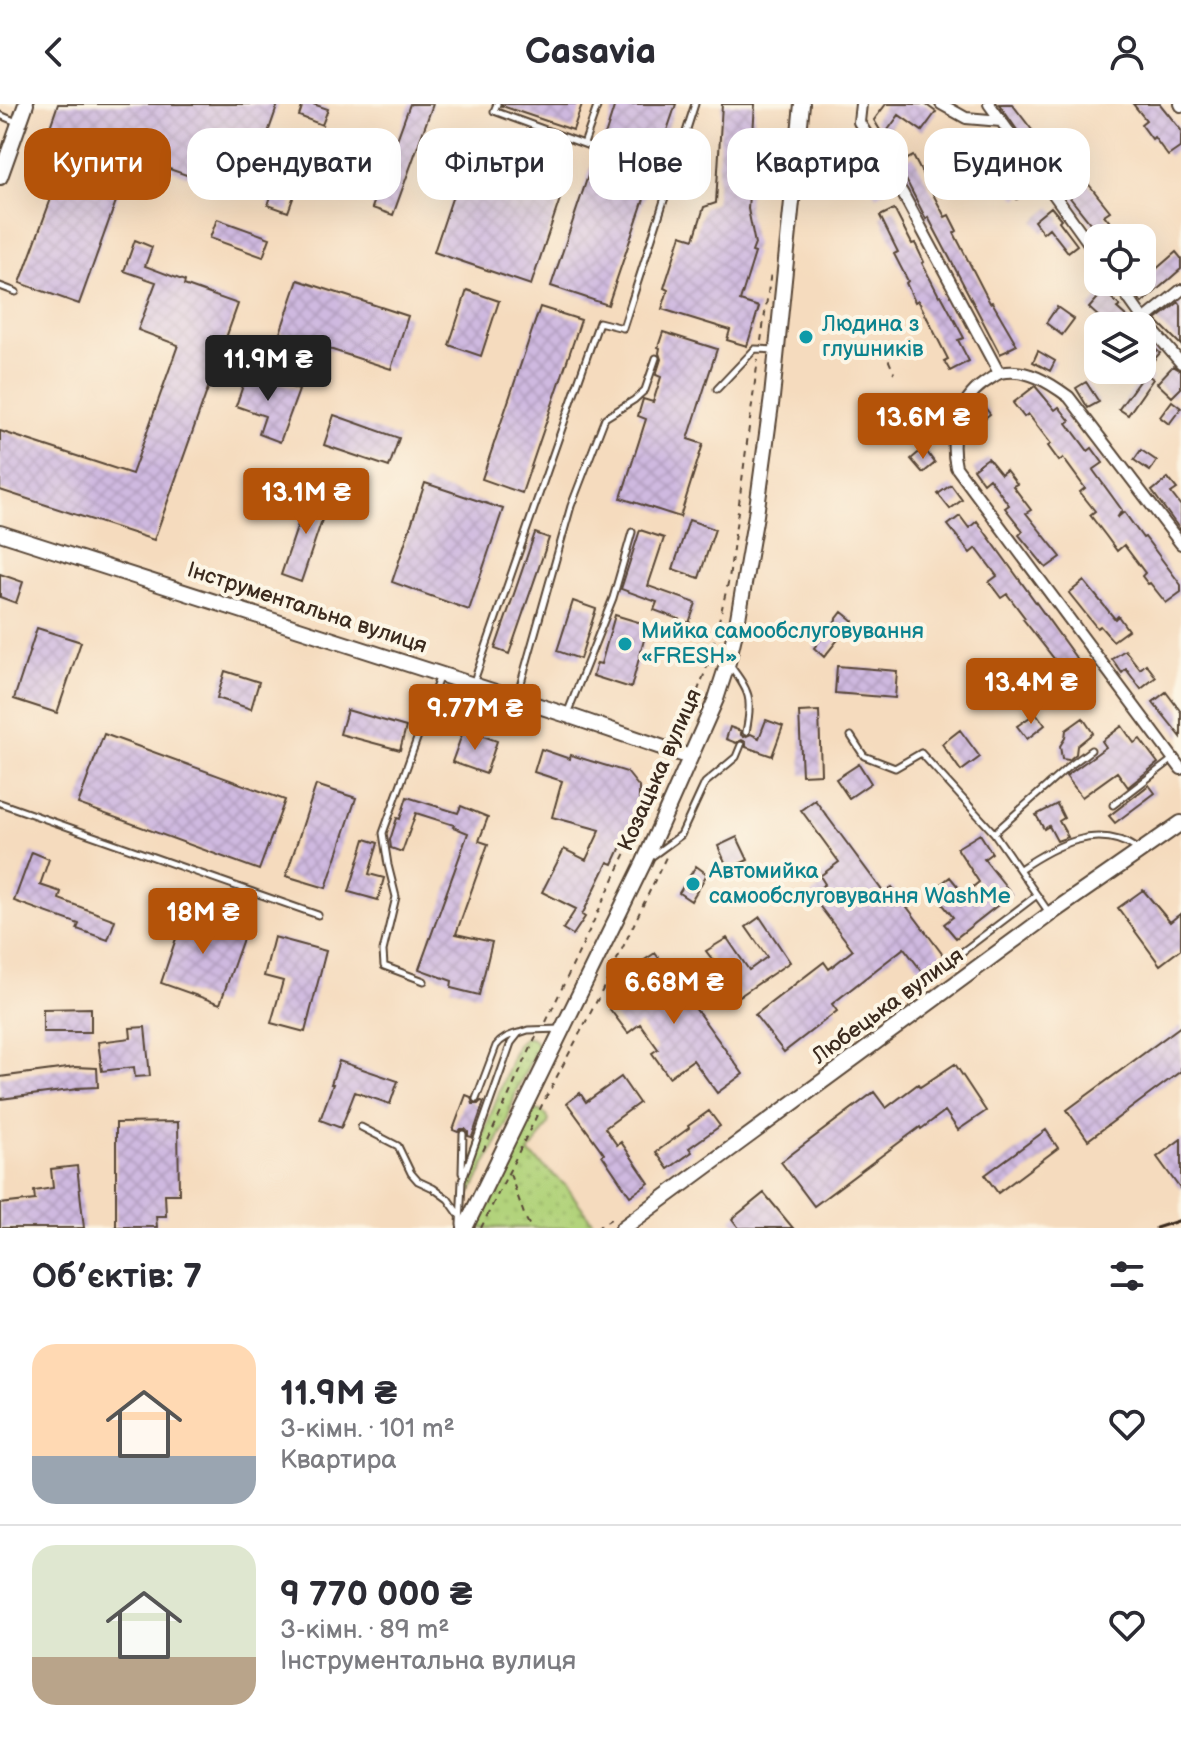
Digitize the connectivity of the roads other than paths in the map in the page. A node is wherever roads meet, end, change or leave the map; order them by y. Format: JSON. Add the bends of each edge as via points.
{"nodes":[{"id":1,"x":26,"y":104,"type":"edge"},
{"id":2,"x":497,"y":104,"type":"edge"},
{"id":3,"x":598,"y":104,"type":"edge"},
{"id":4,"x":695,"y":104,"type":"edge"},
{"id":5,"x":802,"y":104,"type":"edge"},
{"id":6,"x":861,"y":104,"type":"edge"},
{"id":7,"x":941,"y":104,"type":"edge"},
{"id":8,"x":989,"y":104,"type":"edge"},
{"id":9,"x":0,"y":115,"type":"edge"},
{"id":10,"x":1001,"y":121,"type":"junction"},
{"id":11,"x":20,"y":123,"type":"junction"},
{"id":12,"x":687,"y":128,"type":"edge"},
{"id":13,"x":584,"y":144,"type":"junction"},
{"id":14,"x":589,"y":146,"type":"edge"},
{"id":15,"x":3,"y":159,"type":"edge"},
{"id":16,"x":0,"y":177,"type":"edge"},
{"id":17,"x":663,"y":200,"type":"edge"},
{"id":18,"x":1084,"y":237,"type":"edge"},
{"id":19,"x":0,"y":286,"type":"edge"},
{"id":20,"x":1181,"y":290,"type":"edge"},
{"id":21,"x":16,"y":292,"type":"dead end"},
{"id":22,"x":1154,"y":312,"type":"edge"},
{"id":23,"x":1156,"y":334,"type":"edge"},
{"id":24,"x":777,"y":350,"type":"junction"},
{"id":25,"x":656,"y":358,"type":"dead end"},
{"id":26,"x":1181,"y":363,"type":"edge"},
{"id":27,"x":999,"y":373,"type":"junction"},
{"id":28,"x":717,"y":389,"type":"dead end"},
{"id":29,"x":632,"y":532,"type":"dead end"},
{"id":30,"x":0,"y":533,"type":"edge"},
{"id":31,"x":1181,"y":544,"type":"edge"},
{"id":32,"x":728,"y":662,"type":"junction"},
{"id":33,"x":441,"y":674,"type":"junction"},
{"id":34,"x":473,"y":685,"type":"junction"},
{"id":35,"x":517,"y":698,"type":"junction"},
{"id":36,"x":567,"y":715,"type":"junction"},
{"id":37,"x":746,"y":732,"type":"dead end"},
{"id":38,"x":851,"y":736,"type":"dead end"},
{"id":39,"x":741,"y":745,"type":"dead end"},
{"id":40,"x":1091,"y":750,"type":"dead end"},
{"id":41,"x":690,"y":757,"type":"junction"},
{"id":42,"x":1174,"y":759,"type":"junction"},
{"id":43,"x":1181,"y":769,"type":"edge"},
{"id":44,"x":0,"y":803,"type":"edge"},
{"id":45,"x":1113,"y":805,"type":"dead end"},
{"id":46,"x":1181,"y":823,"type":"edge"},
{"id":47,"x":994,"y":833,"type":"junction"},
{"id":48,"x":1141,"y":852,"type":"junction"},
{"id":49,"x":644,"y":862,"type":"junction"},
{"id":50,"x":1020,"y":869,"type":"junction"},
{"id":51,"x":1037,"y":895,"type":"junction"},
{"id":52,"x":1050,"y":914,"type":"junction"},
{"id":53,"x":318,"y":915,"type":"dead end"},
{"id":54,"x":962,"y":952,"type":"dead end"},
{"id":55,"x":424,"y":981,"type":"dead end"},
{"id":56,"x":562,"y":1029,"type":"junction"},
{"id":57,"x":519,"y":1033,"type":"junction"},
{"id":58,"x":476,"y":1099,"type":"dead end"},
{"id":59,"x":361,"y":1127,"type":"dead end"},
{"id":60,"x":463,"y":1134,"type":"dead end"},
{"id":61,"x":462,"y":1181,"type":"junction"},
{"id":62,"x":622,"y":1221,"type":"edge"},
{"id":63,"x":462,"y":1224,"type":"edge"}],
"edges":[{"from":1,"to":11,"type":"main road"},
{"from":2,"to":13,"type":"lane","via":[[494,111]]},
{"from":3,"to":13,"type":"lane"},
{"from":4,"to":12,"type":"lane"},
{"from":5,"to":24,"type":"main road","name":"Козацька вулиця"},
{"from":6,"to":27,"type":"street","via":[[859,122]]},
{"from":7,"to":10,"type":"street","via":[[966,118]]},
{"from":8,"to":10,"type":"street"},
{"from":9,"to":11,"type":"lane"},
{"from":10,"to":18,"type":"street"},
{"from":11,"to":15,"type":"main road"},
{"from":13,"to":14,"type":"lane"},
{"from":15,"to":16,"type":"main road"},
{"from":17,"to":34,"type":"lane","via":[[623,328],[599,322]]},
{"from":19,"to":21,"type":"lane"},
{"from":20,"to":22,"type":"street"},
{"from":23,"to":26,"type":"street"},
{"from":24,"to":28,"type":"lane","via":[[755,349]]},
{"from":24,"to":32,"type":"main road","name":"Козацька вулиця","via":[[756,515]]},
{"from":25,"to":35,"type":"lane","via":[[645,390],[605,418],[571,506]]},
{"from":27,"to":31,"type":"street","via":[[1032,375],[1069,397]]},
{"from":27,"to":42,"type":"street","via":[[975,389],[964,407],[953,436],[956,467]]},
{"from":29,"to":36,"type":"lane","via":[[613,598]]},
{"from":30,"to":33,"type":"main road","name":"Інструментальна вулиця"},
{"from":32,"to":37,"type":"lane","via":[[748,693]]},
{"from":32,"to":41,"type":"main road","name":"Козацька вулиця"},
{"from":33,"to":34,"type":"main road","name":"Інструментальна вулиця"},
{"from":33,"to":55,"type":"lane","via":[[383,833],[396,897],[384,966]]},
{"from":34,"to":35,"type":"main road","name":"Інструментальна вулиця"},
{"from":35,"to":36,"type":"main road","name":"Інструментальна вулиця"},
{"from":36,"to":41,"type":"main road","name":"Інструментальна вулиця"},
{"from":38,"to":47,"type":"lane","via":[[864,756],[895,768],[921,753]]},
{"from":39,"to":49,"type":"lane","via":[[736,757],[705,783],[681,835]]},
{"from":40,"to":47,"type":"lane"},
{"from":41,"to":49,"type":"main road","name":"Козацька вулиця"},
{"from":42,"to":43,"type":"street"},
{"from":42,"to":45,"type":"lane"},
{"from":44,"to":53,"type":"lane"},
{"from":46,"to":48,"type":"main road","name":"Любецька вулиця"},
{"from":47,"to":50,"type":"lane"},
{"from":48,"to":50,"type":"lane","via":[[1125,841],[1082,838],[1045,852]]},
{"from":48,"to":52,"type":"main road","name":"Любецька вулиця"},
{"from":49,"to":56,"type":"main road","name":"Козацька вулиця"},
{"from":50,"to":51,"type":"lane"},
{"from":51,"to":52,"type":"lane"},
{"from":51,"to":54,"type":"lane"},
{"from":52,"to":62,"type":"main road","name":"Любецька вулиця"},
{"from":56,"to":57,"type":"lane"},
{"from":56,"to":63,"type":"main road","name":"Козацька вулиця"},
{"from":57,"to":58,"type":"lane","via":[[496,1046]]},
{"from":57,"to":61,"type":"lane"},
{"from":59,"to":63,"type":"lane","via":[[398,1146],[411,1173],[448,1199]]},
{"from":60,"to":61,"type":"lane"},
{"from":61,"to":63,"type":"lane"}]}
